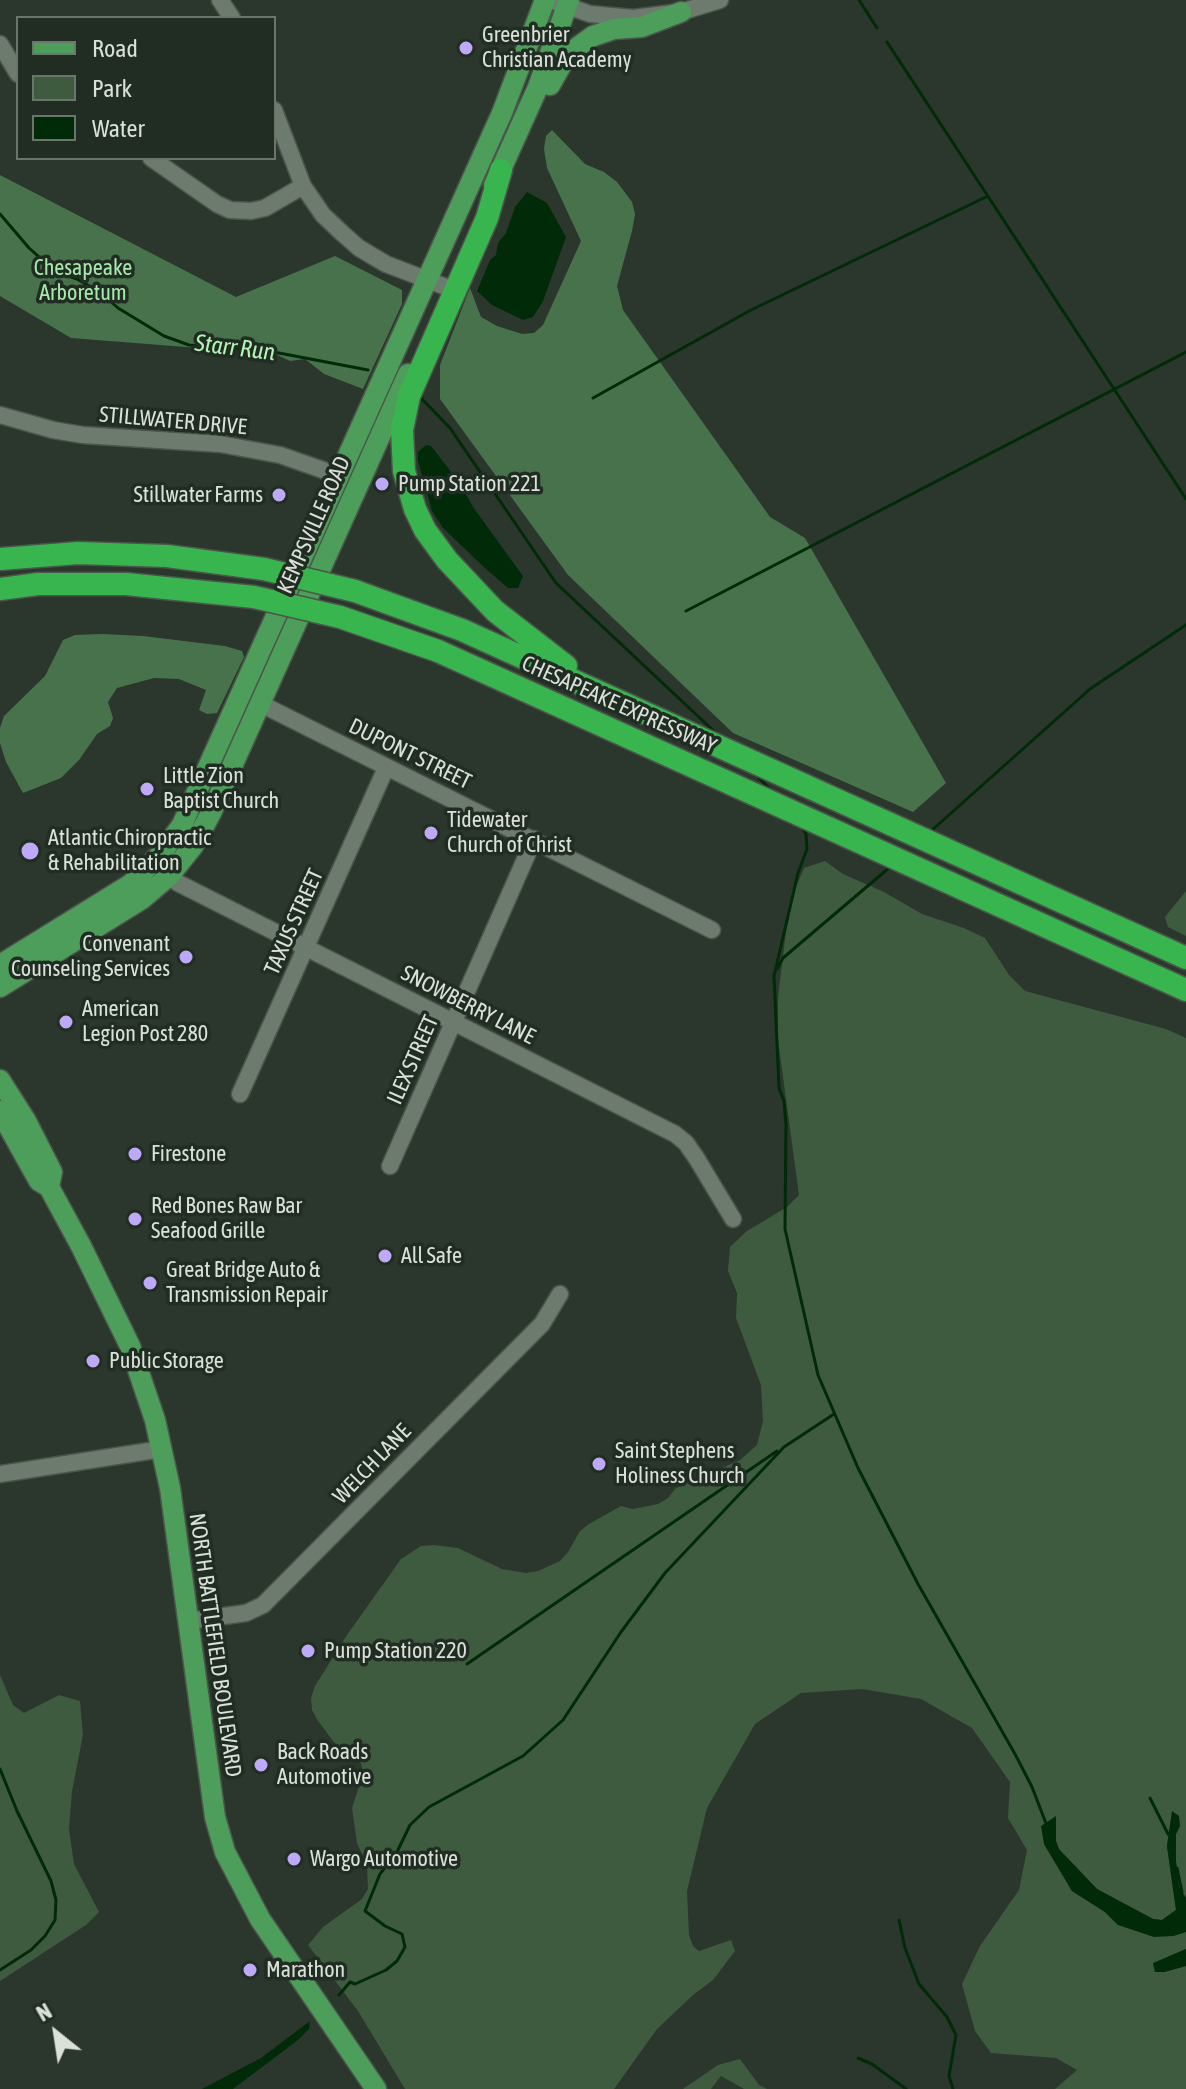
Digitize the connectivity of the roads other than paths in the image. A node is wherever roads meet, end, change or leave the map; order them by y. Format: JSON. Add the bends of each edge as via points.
{"nodes":[{"id":1,"x":720,"y":0,"type":"edge"},
{"id":2,"x":558,"y":2,"type":"edge"},
{"id":3,"x":681,"y":12,"type":"junction"},
{"id":4,"x":0,"y":44,"type":"edge"},
{"id":5,"x":16,"y":71,"type":"edge"},
{"id":6,"x":276,"y":115,"type":"edge"},
{"id":7,"x":515,"y":138,"type":"junction"},
{"id":8,"x":154,"y":160,"type":"edge"},
{"id":9,"x":501,"y":170,"type":"junction"},
{"id":10,"x":303,"y":186,"type":"junction"},
{"id":11,"x":437,"y":284,"type":"junction"},
{"id":12,"x":0,"y":415,"type":"edge"},
{"id":13,"x":338,"y":479,"type":"junction"},
{"id":14,"x":326,"y":556,"type":"junction"},
{"id":15,"x":0,"y":559,"type":"edge"},
{"id":16,"x":53,"y":584,"type":"junction"},
{"id":17,"x":0,"y":589,"type":"edge"},
{"id":18,"x":0,"y":597,"type":"edge"},
{"id":19,"x":261,"y":704,"type":"junction"},
{"id":20,"x":726,"y":750,"type":"junction"},
{"id":21,"x":386,"y":768,"type":"junction"},
{"id":22,"x":534,"y":839,"type":"junction"},
{"id":23,"x":161,"y":869,"type":"junction"},
{"id":24,"x":712,"y":930,"type":"dead end"},
{"id":25,"x":308,"y":947,"type":"junction"},
{"id":26,"x":1186,"y":958,"type":"edge"},
{"id":27,"x":0,"y":965,"type":"edge"},
{"id":28,"x":0,"y":987,"type":"edge"},
{"id":29,"x":1186,"y":990,"type":"edge"},
{"id":30,"x":454,"y":1022,"type":"junction"},
{"id":31,"x":0,"y":1080,"type":"edge"},
{"id":32,"x":240,"y":1094,"type":"dead end"},
{"id":33,"x":0,"y":1111,"type":"edge"},
{"id":34,"x":390,"y":1166,"type":"dead end"},
{"id":35,"x":49,"y":1187,"type":"junction"},
{"id":36,"x":733,"y":1219,"type":"dead end"},
{"id":37,"x":560,"y":1294,"type":"dead end"},
{"id":38,"x":162,"y":1449,"type":"junction"},
{"id":39,"x":0,"y":1474,"type":"edge"},
{"id":40,"x":188,"y":1621,"type":"junction"},
{"id":41,"x":376,"y":2089,"type":"edge"}],
"edges":[{"from":1,"to":3,"type":"street"},
{"from":2,"to":3,"type":"street","via":[[611,17]]},
{"from":2,"to":7,"type":"main road","name":"KEMPSVILLE ROAD","via":[[538,87]]},
{"from":2,"to":11,"type":"main road","name":"KEMPSVILLE ROAD","via":[[502,113]]},
{"from":3,"to":7,"type":"main road","via":[[642,27],[603,32],[576,47],[560,63]]},
{"from":4,"to":5,"type":"street"},
{"from":6,"to":10,"type":"street"},
{"from":7,"to":9,"type":"main road","name":"KEMPSVILLE ROAD"},
{"from":8,"to":10,"type":"street","via":[[230,210],[265,208]]},
{"from":9,"to":11,"type":"main road","name":"KEMPSVILLE ROAD"},
{"from":9,"to":20,"type":"highway","via":[[487,218],[409,396],[402,451],[415,509],[462,578],[528,638],[587,679]]},
{"from":10,"to":11,"type":"street","via":[[323,215],[359,248]]},
{"from":11,"to":13,"type":"main road","name":"KEMPSVILLE ROAD"},
{"from":11,"to":14,"type":"main road","name":"KEMPSVILLE ROAD"},
{"from":12,"to":13,"type":"street","name":"STILLWATER DRIVE","via":[[53,430],[220,444],[280,455]]},
{"from":13,"to":14,"type":"main road","via":[[343,494],[326,539]]},
{"from":13,"to":23,"type":"main road","name":"KEMPSVILLE ROAD"},
{"from":14,"to":19,"type":"main road","name":"KEMPSVILLE ROAD"},
{"from":15,"to":20,"type":"highway","name":"CHESAPEAKE EXPRESSWAY","bridge":true,"via":[[142,555],[264,569],[355,591],[462,630]]},
{"from":16,"to":17,"type":"highway","name":"CHESAPEAKE EXPRESSWAY"},
{"from":16,"to":18,"type":"highway"},
{"from":16,"to":29,"type":"highway","name":"CHESAPEAKE EXPRESSWAY","bridge":true,"via":[[126,584],[254,597],[340,617],[438,651]]},
{"from":19,"to":21,"type":"street","name":"DUPONT STREET"},
{"from":19,"to":23,"type":"main road","name":"KEMPSVILLE ROAD","via":[[203,830]]},
{"from":20,"to":26,"type":"highway","name":"CHESAPEAKE EXPRESSWAY"},
{"from":21,"to":22,"type":"street","name":"DUPONT STREET"},
{"from":21,"to":25,"type":"street","name":"TAXUS STREET"},
{"from":22,"to":24,"type":"street","name":"DUPONT STREET"},
{"from":22,"to":30,"type":"street","name":"ILEX STREET"},
{"from":23,"to":25,"type":"street","name":"SNOWBERRY LANE"},
{"from":23,"to":27,"type":"main road","name":"KEMPSVILLE ROAD"},
{"from":23,"to":28,"type":"main road","name":"KEMPSVILLE ROAD","via":[[128,910]]},
{"from":25,"to":30,"type":"street","name":"SNOWBERRY LANE"},
{"from":25,"to":32,"type":"street","name":"TAXUS STREET"},
{"from":30,"to":34,"type":"street","name":"ILEX STREET"},
{"from":30,"to":36,"type":"street","name":"SNOWBERRY LANE","via":[[675,1134],[697,1159]]},
{"from":31,"to":35,"type":"main road","name":"NORTH BATTLEFIELD BOULEVARD","via":[[52,1172]]},
{"from":33,"to":35,"type":"main road","name":"NORTH BATTLEFIELD BOULEVARD","via":[[39,1181]]},
{"from":35,"to":38,"type":"main road","name":"NORTH BATTLEFIELD BOULEVARD","via":[[130,1346]]},
{"from":37,"to":40,"type":"street","name":"WELCH LANE","via":[[549,1316],[263,1605],[246,1613]]},
{"from":38,"to":39,"type":"street"},
{"from":38,"to":40,"type":"main road","name":"NORTH BATTLEFIELD BOULEVARD"},
{"from":40,"to":41,"type":"main road","name":"NORTH BATTLEFIELD BOULEVARD","via":[[215,1817],[225,1852],[260,1919]]}]}
